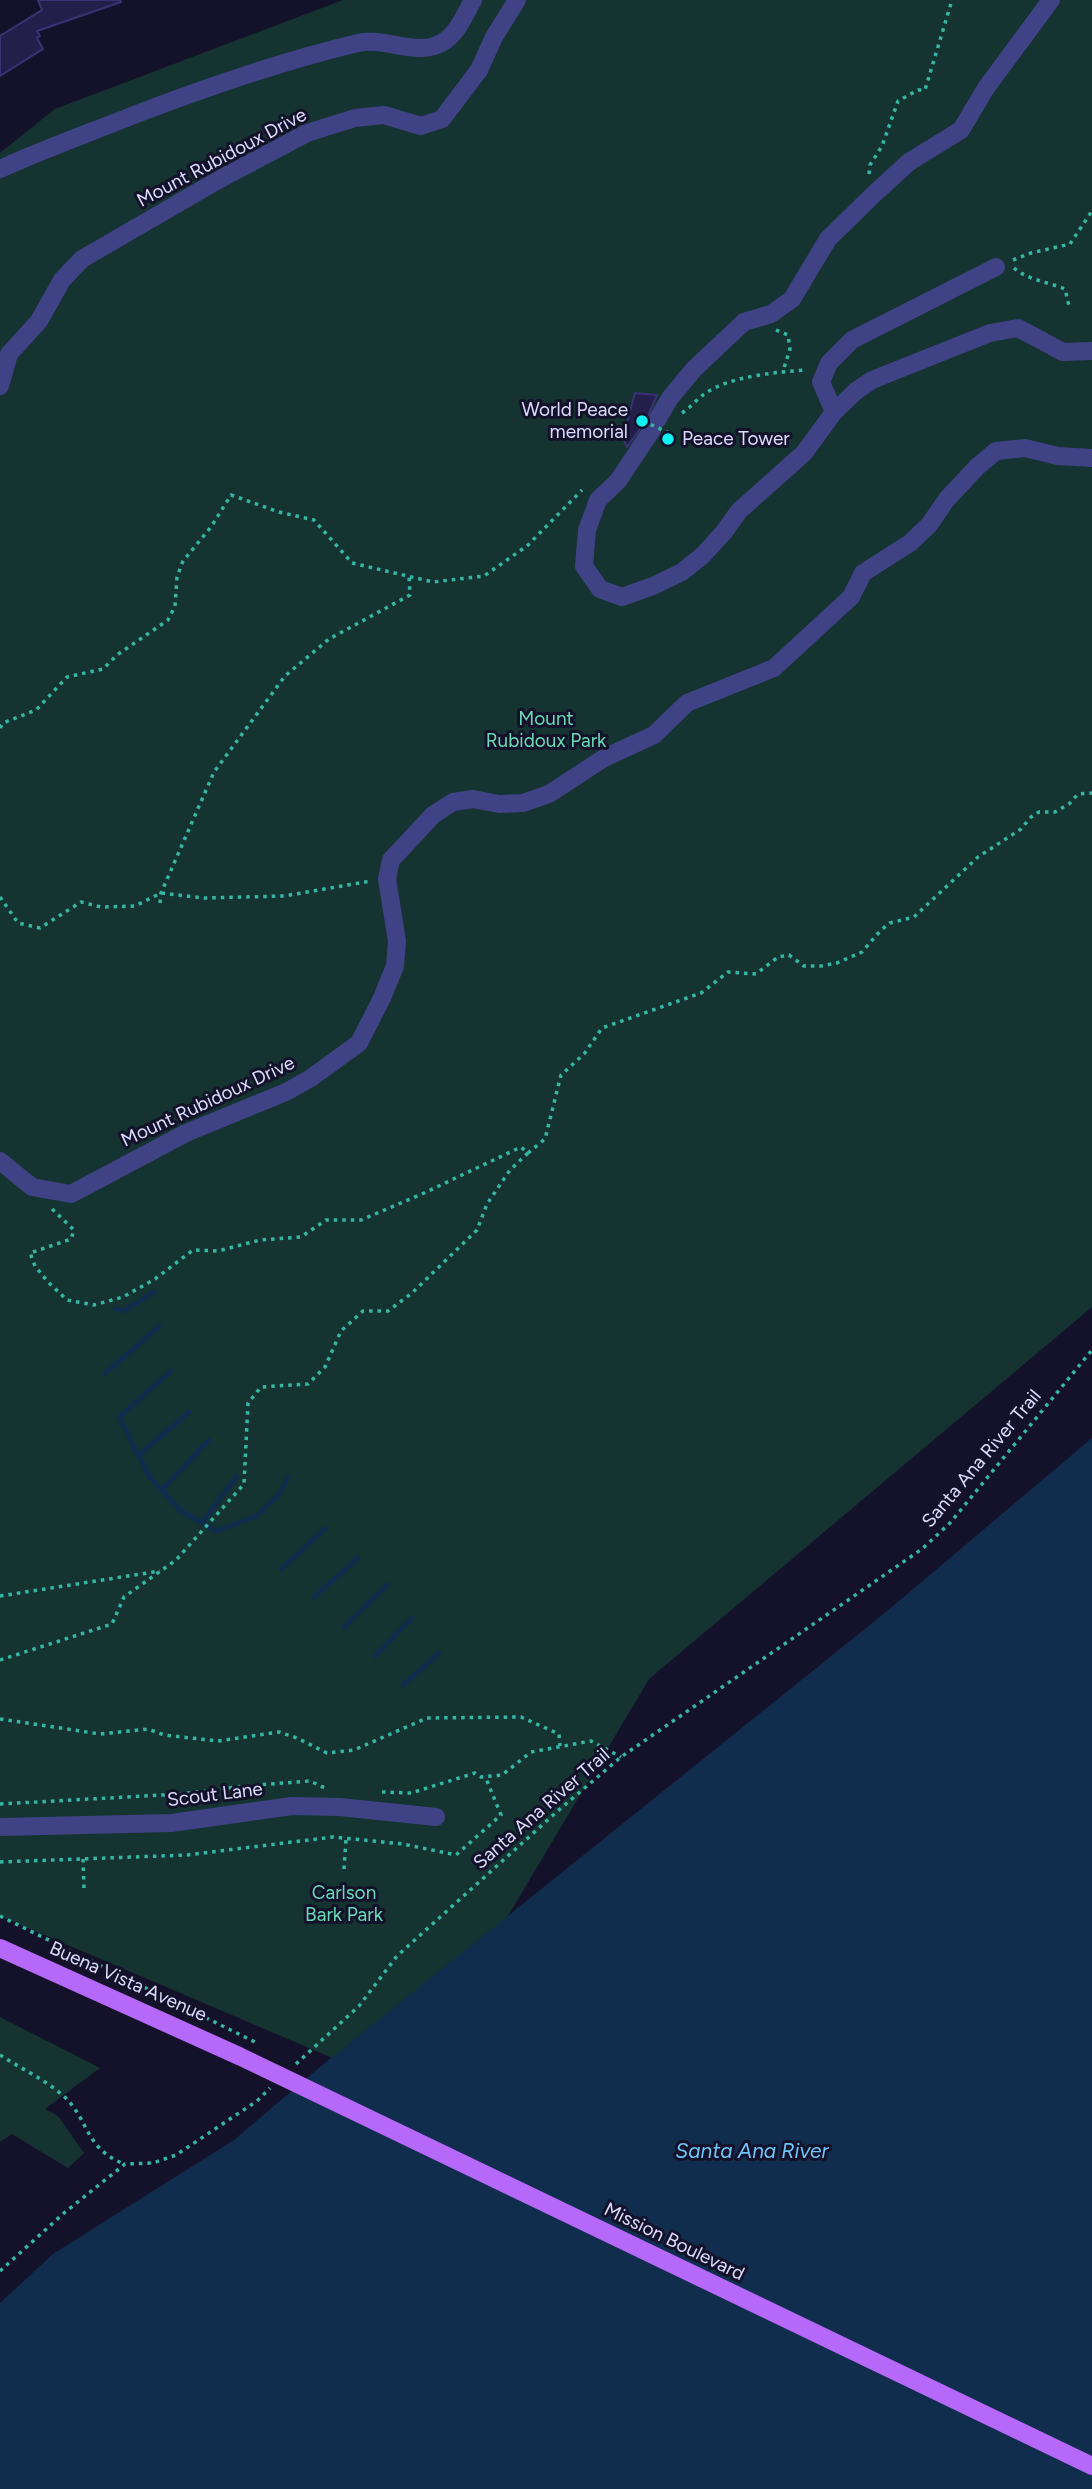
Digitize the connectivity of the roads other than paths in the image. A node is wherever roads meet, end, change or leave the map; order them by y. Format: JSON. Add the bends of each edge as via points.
{"nodes":[{"id":1,"x":473,"y":0,"type":"edge"},
{"id":2,"x":516,"y":0,"type":"edge"},
{"id":3,"x":1051,"y":0,"type":"edge"},
{"id":4,"x":0,"y":169,"type":"edge"},
{"id":5,"x":1002,"y":265,"type":"road end"},
{"id":6,"x":1092,"y":351,"type":"edge"},
{"id":7,"x":0,"y":386,"type":"edge"},
{"id":8,"x":834,"y":412,"type":"junction"},
{"id":9,"x":1092,"y":458,"type":"edge"},
{"id":10,"x":0,"y":1161,"type":"edge"},
{"id":11,"x":436,"y":1817,"type":"dead end"},
{"id":12,"x":0,"y":1826,"type":"edge"},
{"id":13,"x":0,"y":1948,"type":"edge"},
{"id":14,"x":239,"y":2056,"type":"joint"},
{"id":15,"x":1092,"y":2466,"type":"edge"}],
"edges":[{"from":1,"to":4,"type":"street","via":[[452,36],[436,46],[368,41],[276,66],[200,89]]},
{"from":2,"to":7,"type":"street","name":"Mount Rubidoux Drive","via":[[480,70],[442,119],[421,126],[384,115],[307,133],[82,259],[62,280],[39,321],[9,354]]},
{"from":3,"to":8,"type":"street","via":[[961,130],[909,162],[873,195],[828,239],[792,299],[771,314],[744,322],[670,398],[618,481],[598,500],[587,530],[584,566],[600,589],[622,597],[682,572],[703,555],[739,511],[804,453]]},
{"from":5,"to":8,"type":"street","via":[[852,340],[829,363],[821,382]]},
{"from":6,"to":8,"type":"street","via":[[1063,352],[1018,328],[990,334],[872,380]]},
{"from":9,"to":10,"type":"street","name":"Mount Rubidoux Drive","via":[[1025,448],[996,451],[910,543],[863,573],[851,597],[774,668],[687,703],[654,735],[604,758],[549,794],[523,803],[453,802],[433,815],[391,860],[387,879],[397,941],[395,966],[359,1043],[339,1059],[286,1092],[186,1133],[71,1195],[32,1187]]},
{"from":11,"to":12,"type":"street","name":"Scout Lane","via":[[292,1805],[171,1823]]},
{"from":13,"to":14,"type":"main road","name":"Buena Vista Avenue"},
{"from":14,"to":15,"type":"main road","name":"Mission Boulevard","bridge":true}]}
